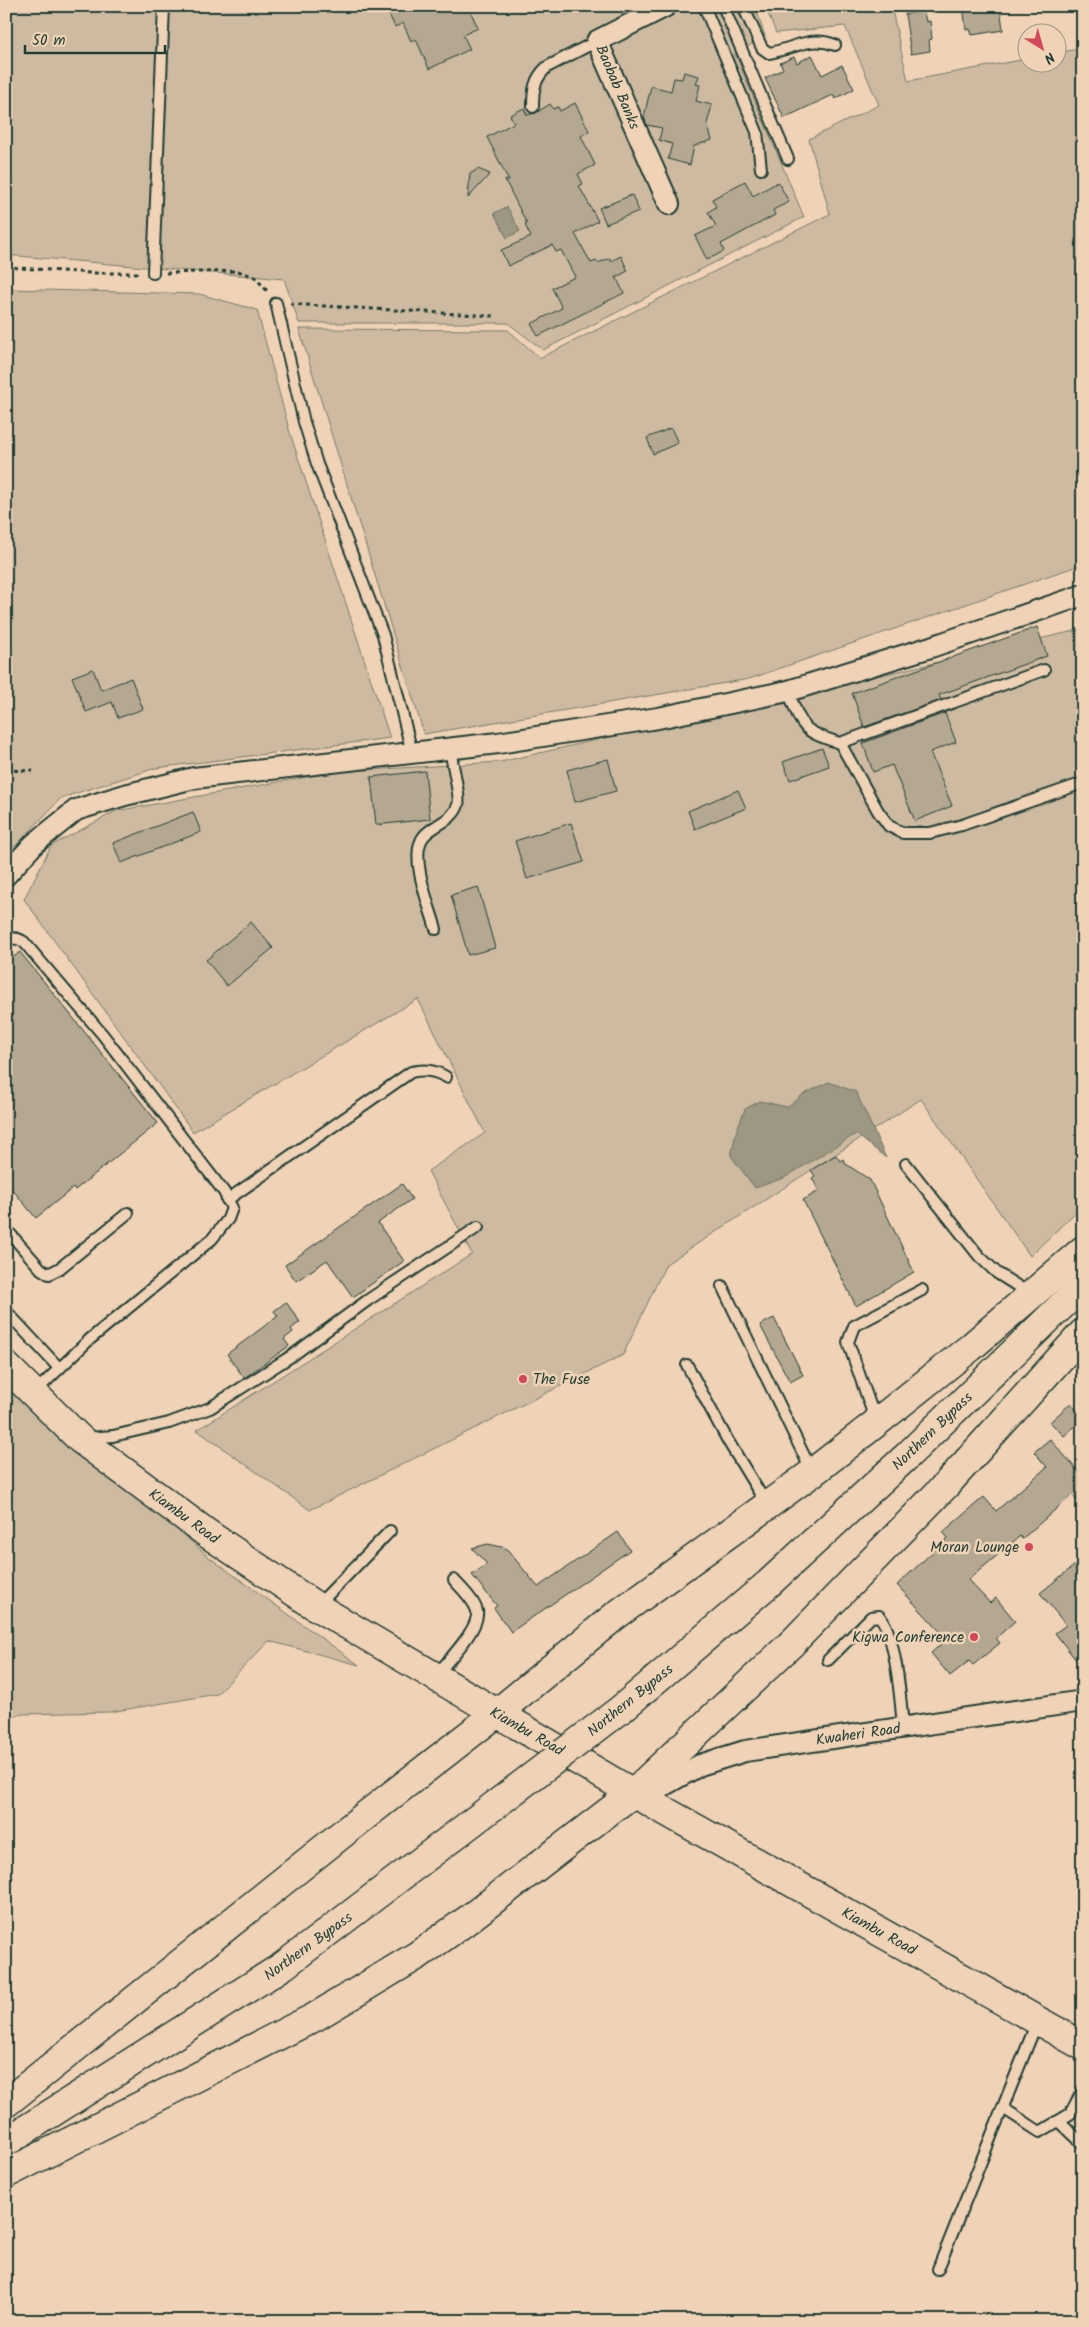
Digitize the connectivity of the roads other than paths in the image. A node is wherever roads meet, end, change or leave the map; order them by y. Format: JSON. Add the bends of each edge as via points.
{"nodes":[{"id":1,"x":164,"y":6,"type":"edge"},
{"id":2,"x":666,"y":6,"type":"edge"},
{"id":3,"x":704,"y":6,"type":"edge"},
{"id":4,"x":723,"y":6,"type":"edge"},
{"id":5,"x":743,"y":6,"type":"edge"},
{"id":6,"x":597,"y":41,"type":"junction"},
{"id":7,"x":835,"y":46,"type":"dead end"},
{"id":8,"x":533,"y":107,"type":"dead end"},
{"id":9,"x":788,"y":159,"type":"dead end"},
{"id":10,"x":761,"y":169,"type":"dead end"},
{"id":11,"x":669,"y":204,"type":"dead end"},
{"id":12,"x":154,"y":273,"type":"road end"},
{"id":13,"x":276,"y":303,"type":"road end"},
{"id":14,"x":1083,"y":595,"type":"edge"},
{"id":15,"x":1044,"y":670,"type":"dead end"},
{"id":16,"x":788,"y":691,"type":"junction"},
{"id":17,"x":840,"y":743,"type":"junction"},
{"id":18,"x":450,"y":748,"type":"junction"},
{"id":19,"x":412,"y":753,"type":"junction"},
{"id":20,"x":1083,"y":783,"type":"edge"},
{"id":21,"x":6,"y":875,"type":"edge"},
{"id":22,"x":436,"y":929,"type":"dead end"},
{"id":23,"x":6,"y":941,"type":"edge"},
{"id":24,"x":446,"y":1077,"type":"dead end"},
{"id":25,"x":906,"y":1164,"type":"dead end"},
{"id":26,"x":228,"y":1200,"type":"junction"},
{"id":27,"x":128,"y":1212,"type":"dead end"},
{"id":28,"x":478,"y":1227,"type":"dead end"},
{"id":29,"x":6,"y":1229,"type":"edge"},
{"id":30,"x":1083,"y":1250,"type":"edge"},
{"id":31,"x":1083,"y":1285,"type":"edge"},
{"id":32,"x":722,"y":1286,"type":"dead end"},
{"id":33,"x":922,"y":1290,"type":"dead end"},
{"id":34,"x":1031,"y":1294,"type":"junction"},
{"id":35,"x":6,"y":1311,"type":"edge"},
{"id":36,"x":1083,"y":1333,"type":"edge"},
{"id":37,"x":6,"y":1366,"type":"edge"},
{"id":38,"x":687,"y":1366,"type":"dead end"},
{"id":39,"x":59,"y":1368,"type":"junction"},
{"id":40,"x":34,"y":1393,"type":"junction"},
{"id":41,"x":876,"y":1423,"type":"junction"},
{"id":42,"x":80,"y":1439,"type":"junction"},
{"id":43,"x":812,"y":1473,"type":"junction"},
{"id":44,"x":768,"y":1505,"type":"junction"},
{"id":45,"x":390,"y":1531,"type":"dead end"},
{"id":46,"x":454,"y":1580,"type":"dead end"},
{"id":47,"x":317,"y":1606,"type":"junction"},
{"id":48,"x":828,"y":1660,"type":"dead end"},
{"id":49,"x":435,"y":1676,"type":"junction"},
{"id":50,"x":1083,"y":1701,"type":"edge"},
{"id":51,"x":497,"y":1713,"type":"junction"},
{"id":52,"x":903,"y":1728,"type":"junction"},
{"id":53,"x":638,"y":1795,"type":"junction"},
{"id":54,"x":1038,"y":2021,"type":"junction"},
{"id":55,"x":1083,"y":2046,"type":"edge"},
{"id":56,"x":1083,"y":2090,"type":"edge"},
{"id":57,"x":6,"y":2103,"type":"edge"},
{"id":58,"x":1004,"y":2108,"type":"junction"},
{"id":59,"x":1059,"y":2121,"type":"junction"},
{"id":60,"x":6,"y":2142,"type":"edge"},
{"id":61,"x":1083,"y":2144,"type":"edge"},
{"id":62,"x":6,"y":2174,"type":"edge"},
{"id":63,"x":938,"y":2269,"type":"dead end"}],
"edges":[{"from":1,"to":12,"type":"lane"},
{"from":2,"to":6,"type":"street","name":"Baobab Banks"},
{"from":3,"to":10,"type":"lane","via":[[757,132]]},
{"from":4,"to":9,"type":"lane"},
{"from":5,"to":7,"type":"lane","via":[[762,48],[769,53],[824,40]]},
{"from":6,"to":8,"type":"lane","via":[[540,73],[534,87]]},
{"from":6,"to":11,"type":"street","name":"Baobab Banks"},
{"from":13,"to":19,"type":"lane","via":[[304,422],[383,635]]},
{"from":14,"to":16,"type":"street"},
{"from":15,"to":17,"type":"lane"},
{"from":16,"to":17,"type":"lane","via":[[805,729]]},
{"from":16,"to":18,"type":"street","via":[[658,718]]},
{"from":17,"to":20,"type":"lane","via":[[878,811],[889,826],[904,833],[930,833],[962,825]]},
{"from":18,"to":19,"type":"street"},
{"from":18,"to":22,"type":"lane","via":[[459,804],[454,814],[424,836],[418,868]]},
{"from":19,"to":21,"type":"street","via":[[194,778],[76,810],[34,844]]},
{"from":23,"to":26,"type":"lane","via":[[18,938],[103,1035]]},
{"from":24,"to":26,"type":"lane","via":[[437,1071],[412,1072]]},
{"from":25,"to":34,"type":"lane","via":[[979,1256],[997,1273]]},
{"from":26,"to":39,"type":"lane","via":[[232,1208],[228,1218],[212,1239]]},
{"from":27,"to":29,"type":"lane","via":[[49,1274]]},
{"from":28,"to":42,"type":"lane","via":[[368,1300],[293,1355],[210,1408],[169,1423],[113,1436]]},
{"from":30,"to":34,"type":"main road"},
{"from":31,"to":60,"type":"main road","name":"Northern Bypass","bridge":true,"via":[[899,1464],[768,1584],[620,1710],[283,1966]]},
{"from":32,"to":43,"type":"lane"},
{"from":33,"to":41,"type":"lane","via":[[854,1326],[849,1334],[848,1342]]},
{"from":34,"to":41,"type":"main road"},
{"from":35,"to":39,"type":"lane"},
{"from":36,"to":53,"type":"main road","via":[[946,1485]]},
{"from":37,"to":40,"type":"main road","name":"Kiambu Road"},
{"from":38,"to":44,"type":"lane"},
{"from":39,"to":40,"type":"lane"},
{"from":40,"to":42,"type":"main road","name":"Kiambu Road"},
{"from":41,"to":43,"type":"main road"},
{"from":42,"to":47,"type":"main road","name":"Kiambu Road","via":[[208,1534]]},
{"from":43,"to":44,"type":"main road"},
{"from":44,"to":51,"type":"main road","via":[[615,1616]]},
{"from":45,"to":47,"type":"lane"},
{"from":46,"to":49,"type":"lane","via":[[477,1610],[476,1625]]},
{"from":47,"to":49,"type":"main road","name":"Kiambu Road"},
{"from":48,"to":52,"type":"lane","via":[[871,1617],[879,1616],[886,1625],[898,1678]]},
{"from":49,"to":51,"type":"main road","name":"Kiambu Road"},
{"from":50,"to":52,"type":"street","name":"Kwaheri Road"},
{"from":51,"to":53,"type":"main road","name":"Kiambu Road"},
{"from":51,"to":57,"type":"main road"},
{"from":52,"to":53,"type":"street","name":"Kwaheri Road","via":[[745,1751],[700,1765]]},
{"from":53,"to":54,"type":"main road","name":"Kiambu Road"},
{"from":53,"to":62,"type":"main road","via":[[466,1922],[315,2017]]},
{"from":54,"to":55,"type":"main road","name":"Kiambu Road"},
{"from":54,"to":58,"type":"lane"},
{"from":56,"to":59,"type":"lane","via":[[1070,2114]]},
{"from":58,"to":59,"type":"lane","via":[[1040,2132]]},
{"from":58,"to":63,"type":"lane"},
{"from":59,"to":61,"type":"lane"}]}
